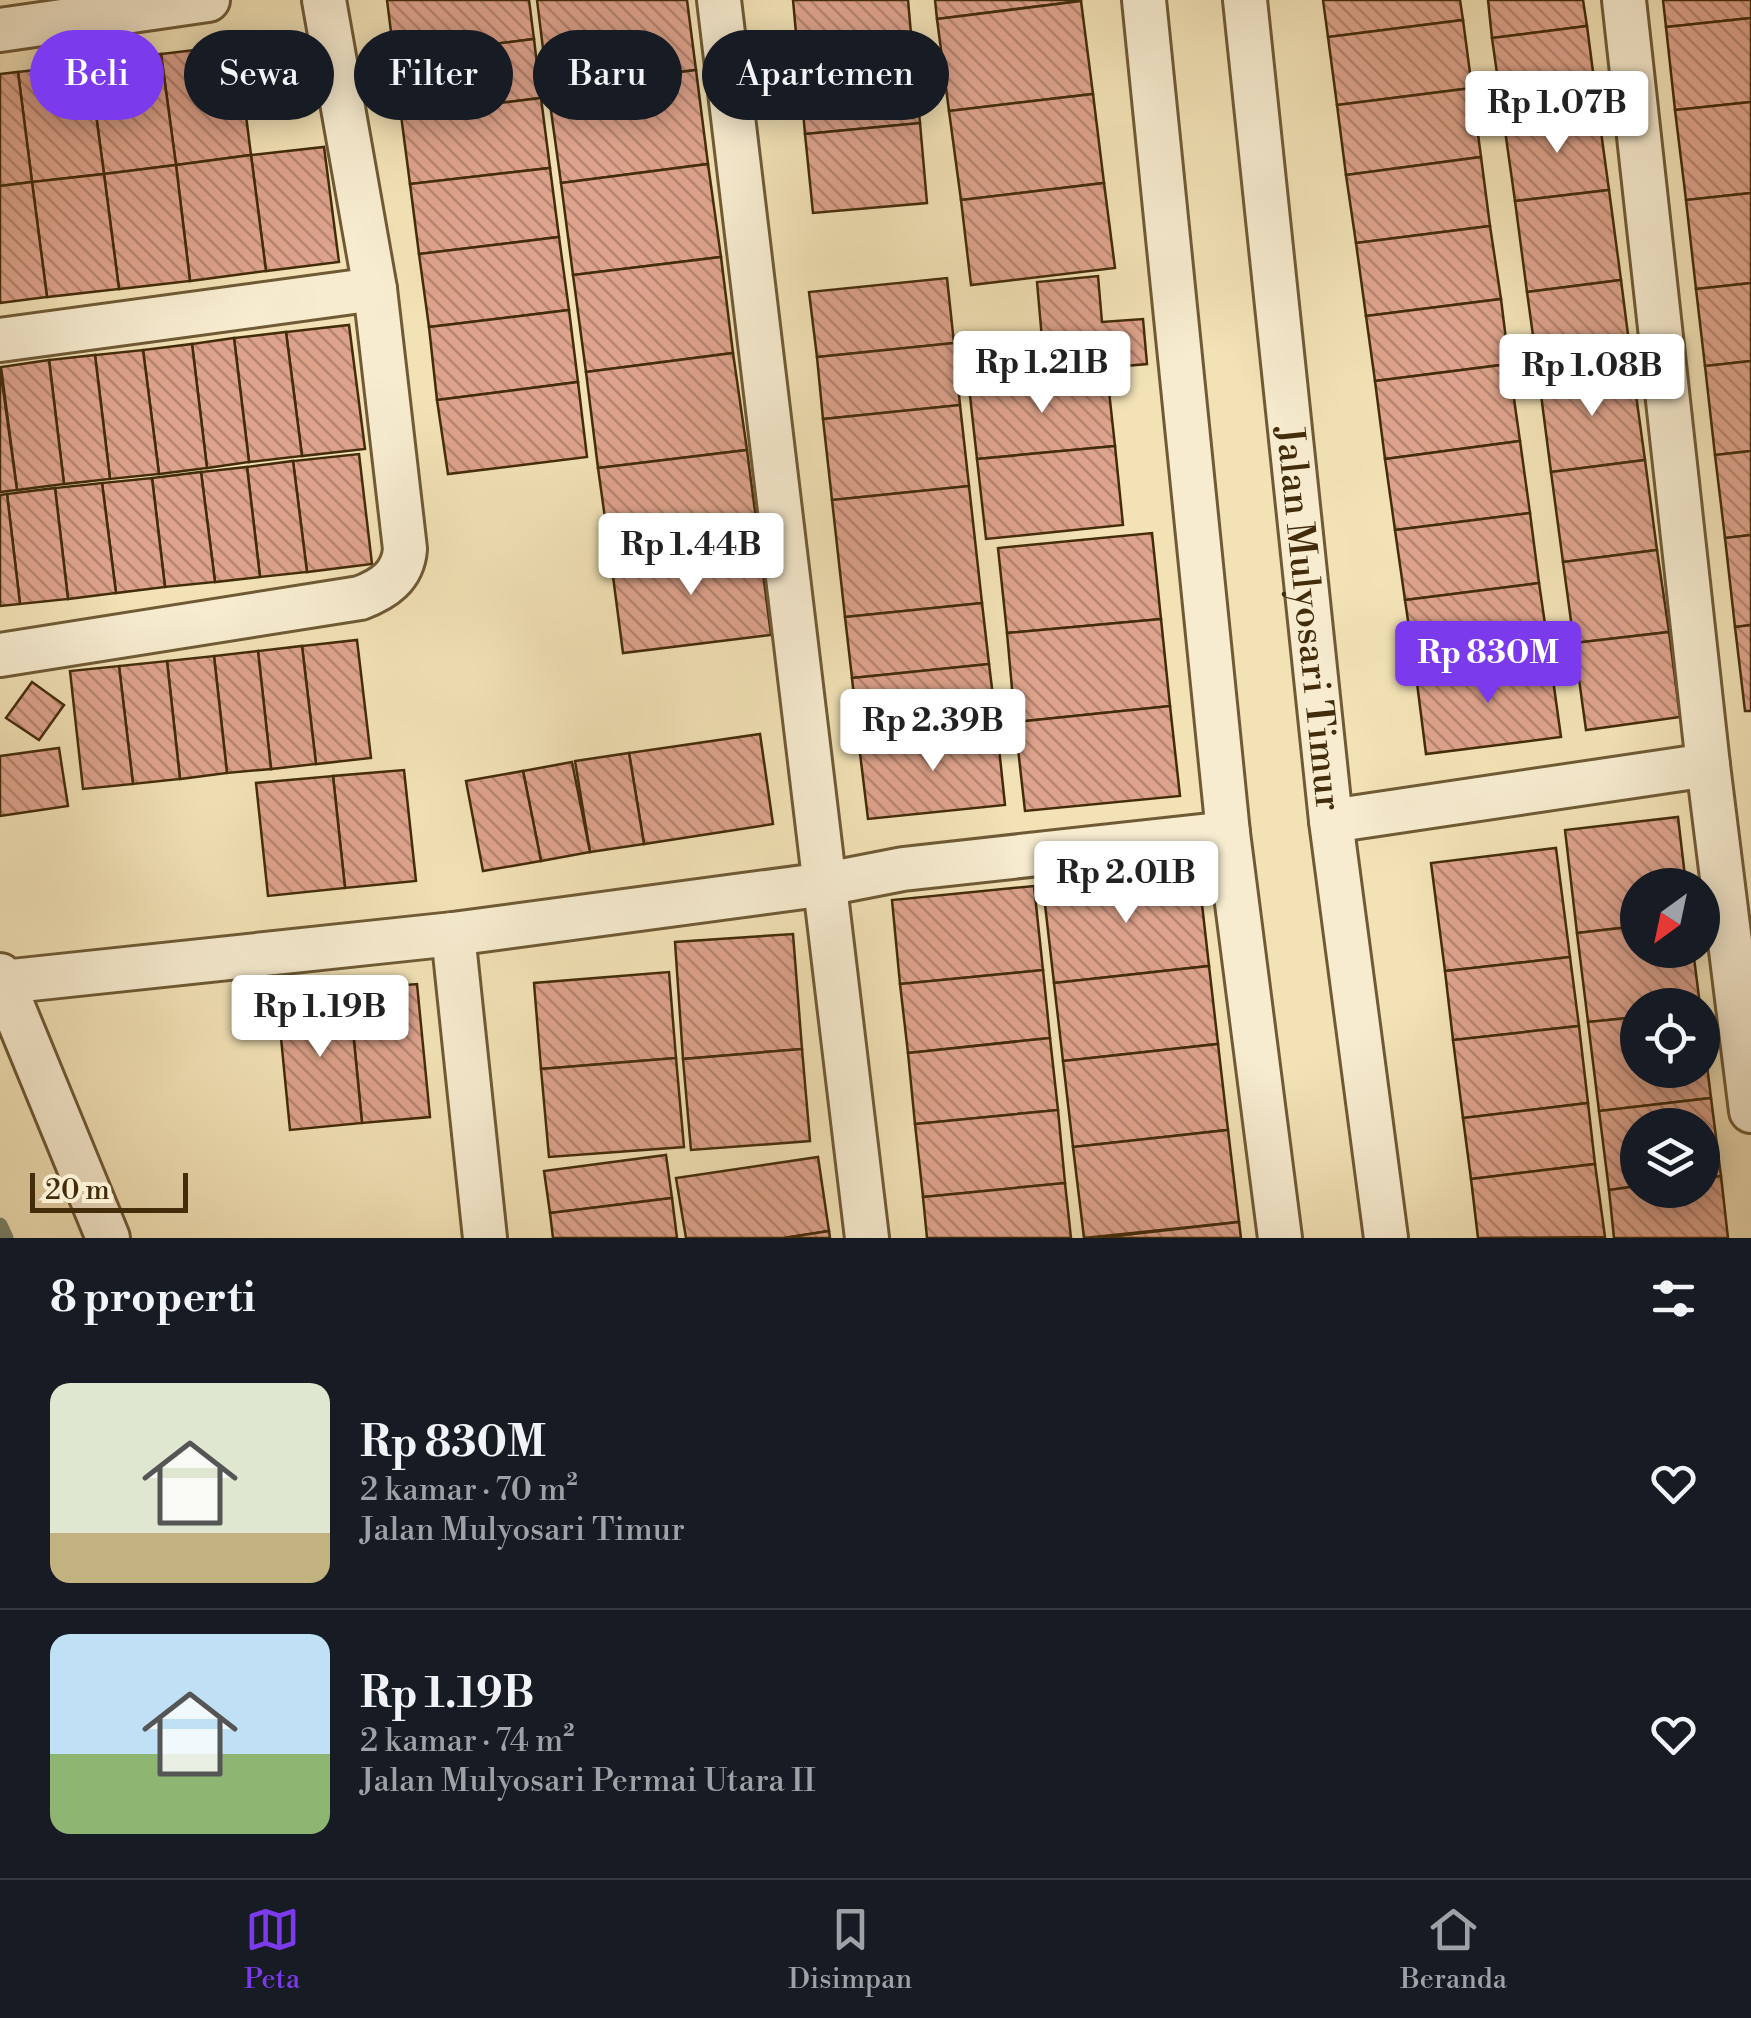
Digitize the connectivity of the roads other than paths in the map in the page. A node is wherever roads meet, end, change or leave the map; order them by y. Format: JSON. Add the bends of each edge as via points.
{"nodes":[{"id":1,"x":208,"y":0,"type":"edge"},
{"id":2,"x":324,"y":0,"type":"edge"},
{"id":3,"x":718,"y":0,"type":"edge"},
{"id":4,"x":1144,"y":0,"type":"edge"},
{"id":5,"x":1245,"y":0,"type":"edge"},
{"id":6,"x":1624,"y":0,"type":"edge"},
{"id":7,"x":0,"y":30,"type":"edge"},
{"id":8,"x":375,"y":289,"type":"junction"},
{"id":9,"x":0,"y":340,"type":"edge"},
{"id":10,"x":0,"y":654,"type":"edge"},
{"id":11,"x":1708,"y":765,"type":"junction"},
{"id":12,"x":1332,"y":821,"type":"junction"},
{"id":13,"x":1228,"y":832,"type":"junction"},
{"id":14,"x":826,"y":884,"type":"junction"},
{"id":15,"x":453,"y":934,"type":"junction"},
{"id":16,"x":2,"y":978,"type":"edge"},
{"id":17,"x":1751,"y":1111,"type":"edge"},
{"id":18,"x":108,"y":1238,"type":"edge"},
{"id":19,"x":485,"y":1238,"type":"edge"},
{"id":20,"x":867,"y":1238,"type":"edge"},
{"id":21,"x":1280,"y":1238,"type":"edge"},
{"id":22,"x":1386,"y":1238,"type":"edge"}],
"edges":[{"from":1,"to":7,"type":"street"},
{"from":2,"to":8,"type":"street"},
{"from":3,"to":14,"type":"street"},
{"from":4,"to":13,"type":"street"},
{"from":5,"to":12,"type":"street","name":"Jalan Mulyosari Timur"},
{"from":6,"to":11,"type":"street"},
{"from":8,"to":9,"type":"street"},
{"from":8,"to":10,"type":"street","via":[[405,549],[396,576],[360,598]]},
{"from":11,"to":12,"type":"street"},
{"from":11,"to":17,"type":"street"},
{"from":12,"to":22,"type":"street","name":"Jalan Mulyosari Timur"},
{"from":13,"to":14,"type":"street"},
{"from":13,"to":21,"type":"street"},
{"from":14,"to":15,"type":"street"},
{"from":14,"to":20,"type":"street"},
{"from":15,"to":16,"type":"street"},
{"from":15,"to":19,"type":"street"},
{"from":16,"to":18,"type":"street"}]}
